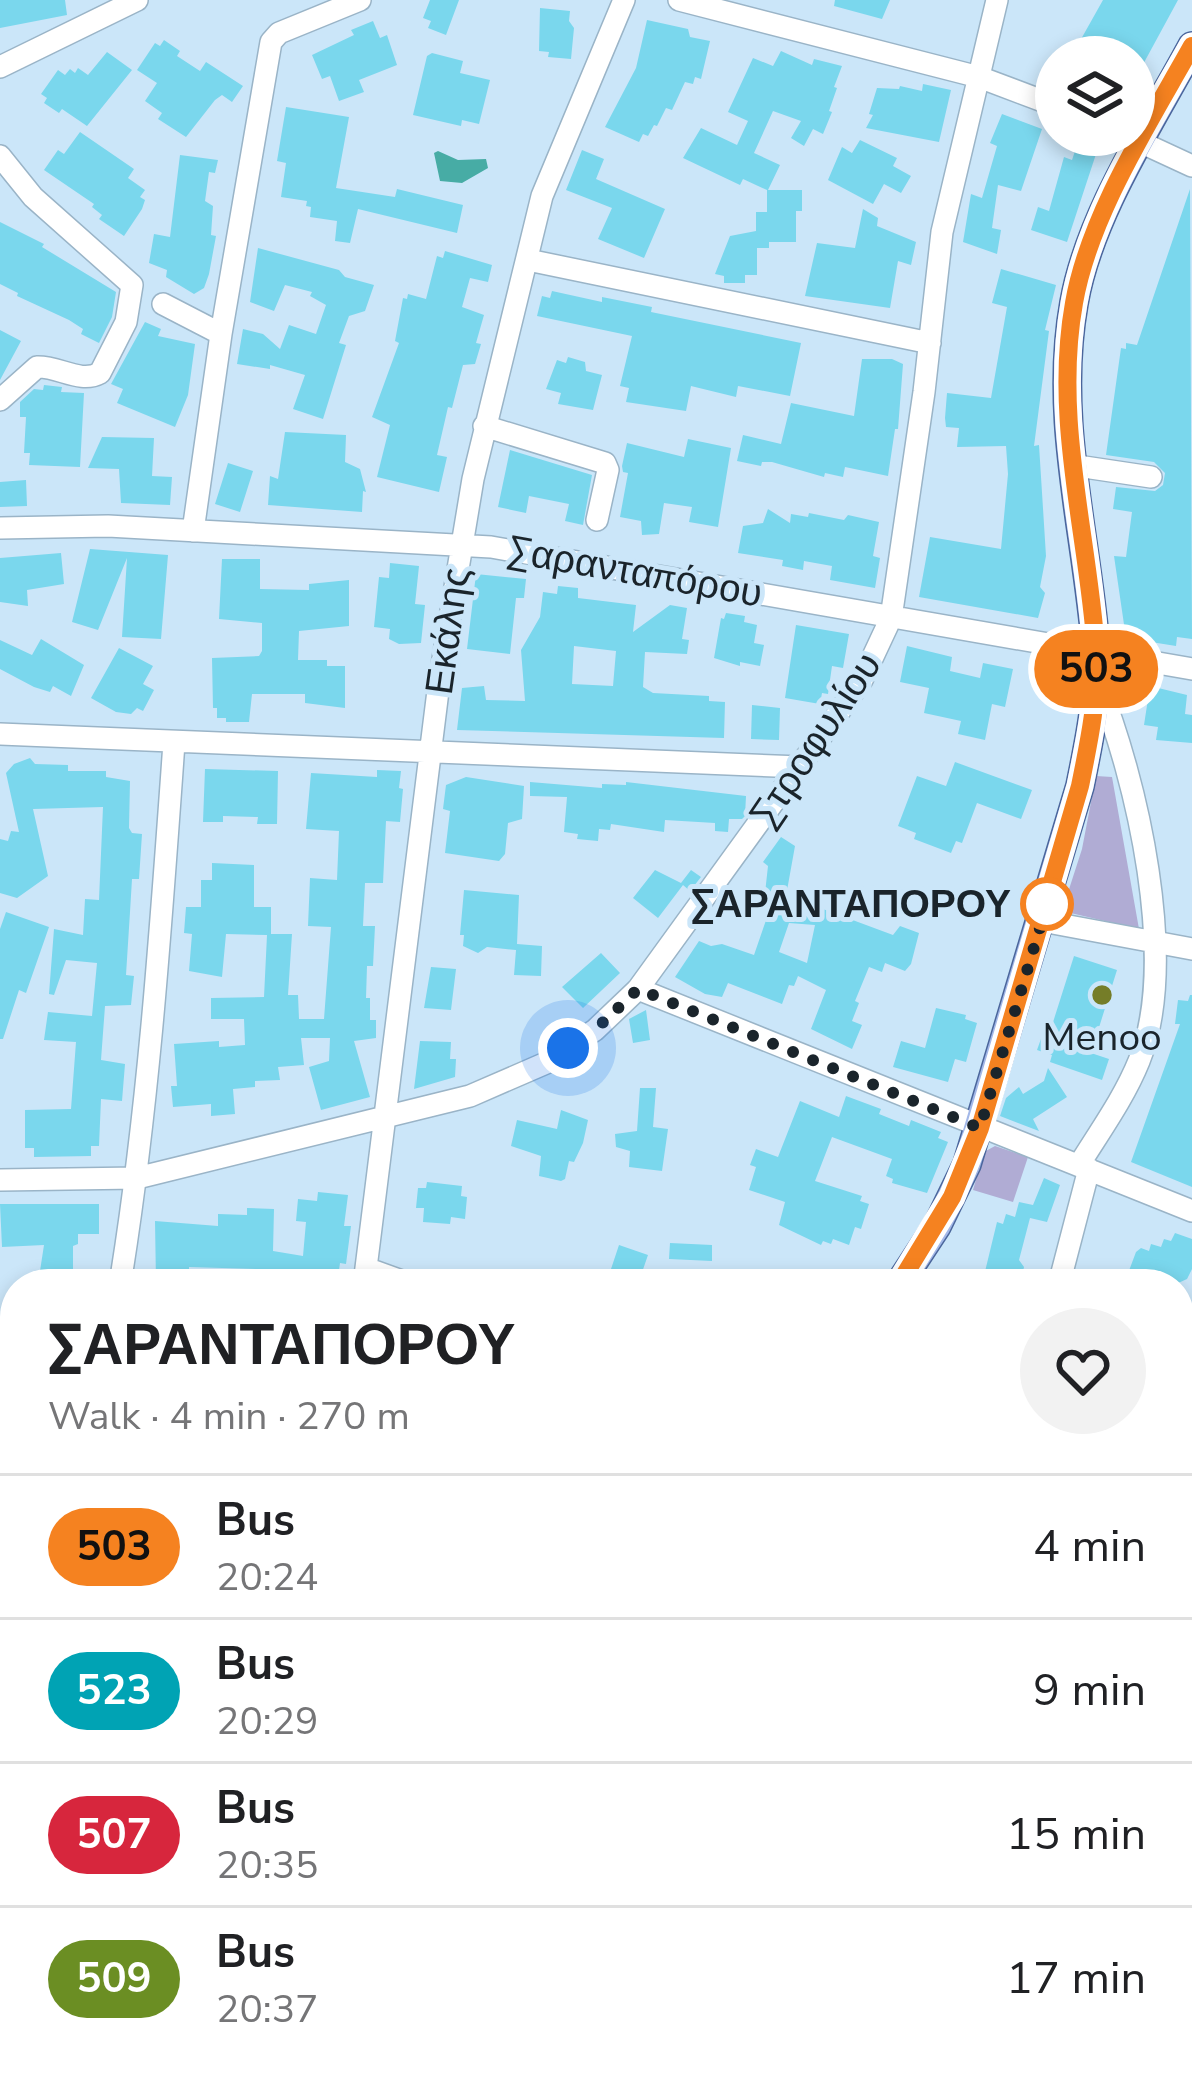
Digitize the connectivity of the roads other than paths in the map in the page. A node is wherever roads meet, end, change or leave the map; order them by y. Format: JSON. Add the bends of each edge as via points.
{"nodes":[{"id":1,"x":137,"y":0,"type":"edge"},
{"id":2,"x":360,"y":0,"type":"edge"},
{"id":3,"x":624,"y":0,"type":"edge"},
{"id":4,"x":679,"y":0,"type":"edge"},
{"id":5,"x":997,"y":0,"type":"edge"},
{"id":6,"x":1192,"y":46,"type":"edge"},
{"id":7,"x":0,"y":67,"type":"edge"},
{"id":8,"x":979,"y":77,"type":"junction"},
{"id":9,"x":1035,"y":98,"type":"edge"},
{"id":10,"x":1155,"y":103,"type":"edge"},
{"id":11,"x":1155,"y":149,"type":"edge"},
{"id":12,"x":0,"y":156,"type":"edge"},
{"id":13,"x":1125,"y":156,"type":"edge"},
{"id":14,"x":1192,"y":166,"type":"edge"},
{"id":15,"x":527,"y":260,"type":"junction"},
{"id":16,"x":163,"y":304,"type":"dead end"},
{"id":17,"x":220,"y":334,"type":"junction"},
{"id":18,"x":930,"y":343,"type":"junction"},
{"id":19,"x":0,"y":400,"type":"edge"},
{"id":20,"x":484,"y":426,"type":"junction"},
{"id":21,"x":1071,"y":465,"type":"junction"},
{"id":22,"x":1150,"y":476,"type":"dead end"},
{"id":23,"x":596,"y":520,"type":"dead end"},
{"id":24,"x":0,"y":528,"type":"edge"},
{"id":25,"x":193,"y":531,"type":"junction"},
{"id":26,"x":460,"y":544,"type":"junction"},
{"id":27,"x":891,"y":618,"type":"junction"},
{"id":28,"x":1096,"y":664,"type":"junction"},
{"id":29,"x":1192,"y":669,"type":"edge"},
{"id":30,"x":0,"y":734,"type":"edge"},
{"id":31,"x":174,"y":743,"type":"junction"},
{"id":32,"x":431,"y":753,"type":"junction"},
{"id":33,"x":801,"y":767,"type":"junction"},
{"id":34,"x":1042,"y":921,"type":"junction"},
{"id":35,"x":1155,"y":943,"type":"junction"},
{"id":36,"x":1192,"y":949,"type":"edge"},
{"id":37,"x":638,"y":989,"type":"junction"},
{"id":38,"x":384,"y":1118,"type":"junction"},
{"id":39,"x":980,"y":1128,"type":"junction"},
{"id":40,"x":1084,"y":1167,"type":"junction"},
{"id":41,"x":137,"y":1178,"type":"junction"},
{"id":42,"x":0,"y":1180,"type":"edge"},
{"id":43,"x":1192,"y":1211,"type":"edge"},
{"id":44,"x":122,"y":1269,"type":"edge"},
{"id":45,"x":366,"y":1269,"type":"edge"},
{"id":46,"x":908,"y":1269,"type":"edge"},
{"id":47,"x":1062,"y":1269,"type":"edge"}],
"edges":[{"from":1,"to":7,"type":"street"},
{"from":2,"to":17,"type":"street","via":[[272,42]]},
{"from":3,"to":15,"type":"street","name":"Εκάλης","via":[[542,196]]},
{"from":4,"to":8,"type":"street"},
{"from":5,"to":8,"type":"street","name":"Στροφυλίου"},
{"from":6,"to":10,"type":"main road"},
{"from":8,"to":9,"type":"street"},
{"from":8,"to":18,"type":"street","name":"Στροφυλίου","via":[[946,207]]},
{"from":11,"to":14,"type":"street"},
{"from":12,"to":19,"type":"street","via":[[132,284],[126,322],[100,373],[84,378],[38,367]]},
{"from":13,"to":21,"type":"main road","via":[[1073,305]]},
{"from":15,"to":18,"type":"street"},
{"from":15,"to":20,"type":"street","name":"Εκάλης"},
{"from":16,"to":17,"type":"street"},
{"from":17,"to":25,"type":"street"},
{"from":18,"to":27,"type":"street","name":"Στροφυλίου"},
{"from":20,"to":23,"type":"street","via":[[605,463]]},
{"from":20,"to":26,"type":"street","name":"Εκάλης"},
{"from":21,"to":22,"type":"street"},
{"from":21,"to":28,"type":"main road"},
{"from":24,"to":25,"type":"street","name":"Σαρανταπόρου"},
{"from":25,"to":26,"type":"street","name":"Σαρανταπόρου"},
{"from":26,"to":27,"type":"street","name":"Σαρανταπόρου"},
{"from":26,"to":32,"type":"street","name":"Εκάλης"},
{"from":27,"to":28,"type":"street","name":"Σαρανταπόρου"},
{"from":27,"to":33,"type":"street","name":"Στροφυλίου","via":[[862,680]]},
{"from":28,"to":29,"type":"street","name":"Σαρανταπόρου"},
{"from":28,"to":34,"type":"main road","via":[[1084,764]]},
{"from":28,"to":35,"type":"street","via":[[1138,821]]},
{"from":30,"to":31,"type":"street"},
{"from":31,"to":32,"type":"street"},
{"from":31,"to":41,"type":"street"},
{"from":32,"to":33,"type":"street"},
{"from":32,"to":38,"type":"street","name":"Εκάλης"},
{"from":33,"to":37,"type":"street","name":"Στροφυλίου"},
{"from":34,"to":35,"type":"street"},
{"from":34,"to":39,"type":"main road"},
{"from":35,"to":36,"type":"street"},
{"from":35,"to":40,"type":"street","via":[[1154,1002],[1139,1060]]},
{"from":37,"to":38,"type":"street","name":"Στροφυλίου","via":[[546,1064],[470,1096]]},
{"from":37,"to":39,"type":"street"},
{"from":38,"to":41,"type":"street","name":"Στροφυλίου"},
{"from":38,"to":45,"type":"street","name":"Εκάλης"},
{"from":39,"to":40,"type":"street"},
{"from":39,"to":46,"type":"main road","via":[[952,1197]]},
{"from":40,"to":43,"type":"street"},
{"from":40,"to":47,"type":"street"},
{"from":41,"to":42,"type":"street","name":"Στροφυλίου"},
{"from":41,"to":44,"type":"street"}]}
